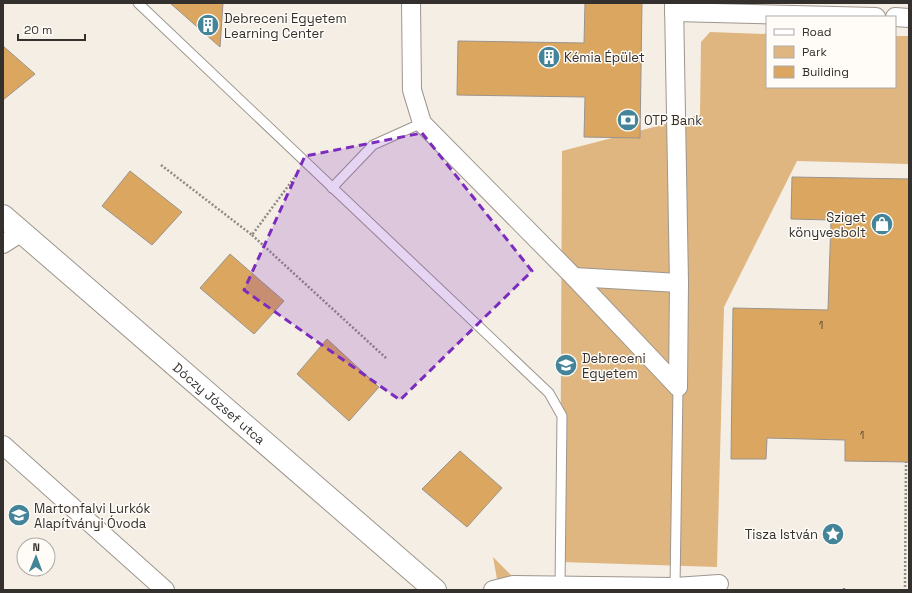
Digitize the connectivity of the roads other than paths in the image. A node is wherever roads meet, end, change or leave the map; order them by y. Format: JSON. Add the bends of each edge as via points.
{"nodes":[{"id":1,"x":138,"y":3,"type":"edge"},
{"id":2,"x":411,"y":3,"type":"edge"},
{"id":3,"x":674,"y":7,"type":"edge"},
{"id":4,"x":856,"y":16,"type":"edge"},
{"id":5,"x":896,"y":18,"type":"edge"},
{"id":6,"x":909,"y":18,"type":"edge"},
{"id":7,"x":422,"y":123,"type":"junction"},
{"id":8,"x":332,"y":188,"type":"junction"},
{"id":9,"x":3,"y":216,"type":"edge"},
{"id":10,"x":22,"y":232,"type":"junction"},
{"id":11,"x":3,"y":244,"type":"edge"},
{"id":12,"x":574,"y":278,"type":"junction"},
{"id":13,"x":679,"y":283,"type":"junction"},
{"id":14,"x":678,"y":387,"type":"junction"},
{"id":15,"x":3,"y":445,"type":"edge"},
{"id":16,"x":719,"y":584,"type":"dead end"},
{"id":17,"x":560,"y":586,"type":"junction"},
{"id":18,"x":675,"y":587,"type":"junction"},
{"id":19,"x":165,"y":590,"type":"edge"},
{"id":20,"x":436,"y":590,"type":"edge"},
{"id":21,"x":493,"y":590,"type":"edge"}],
"edges":[{"from":1,"to":8,"type":"lane"},
{"from":2,"to":7,"type":"street","via":[[412,90]]},
{"from":3,"to":4,"type":"street"},
{"from":3,"to":13,"type":"street"},
{"from":5,"to":6,"type":"street"},
{"from":7,"to":8,"type":"lane","via":[[373,145]]},
{"from":7,"to":12,"type":"street"},
{"from":8,"to":17,"type":"lane","via":[[549,393],[562,416]]},
{"from":9,"to":10,"type":"street","name":"Dóczy József utca"},
{"from":10,"to":11,"type":"street"},
{"from":10,"to":20,"type":"street","name":"Dóczy József utca"},
{"from":12,"to":13,"type":"street"},
{"from":12,"to":14,"type":"street"},
{"from":13,"to":14,"type":"street"},
{"from":14,"to":18,"type":"lane"},
{"from":15,"to":19,"type":"street"},
{"from":16,"to":18,"type":"street"},
{"from":17,"to":18,"type":"street"},
{"from":17,"to":21,"type":"street","via":[[513,585]]}]}
